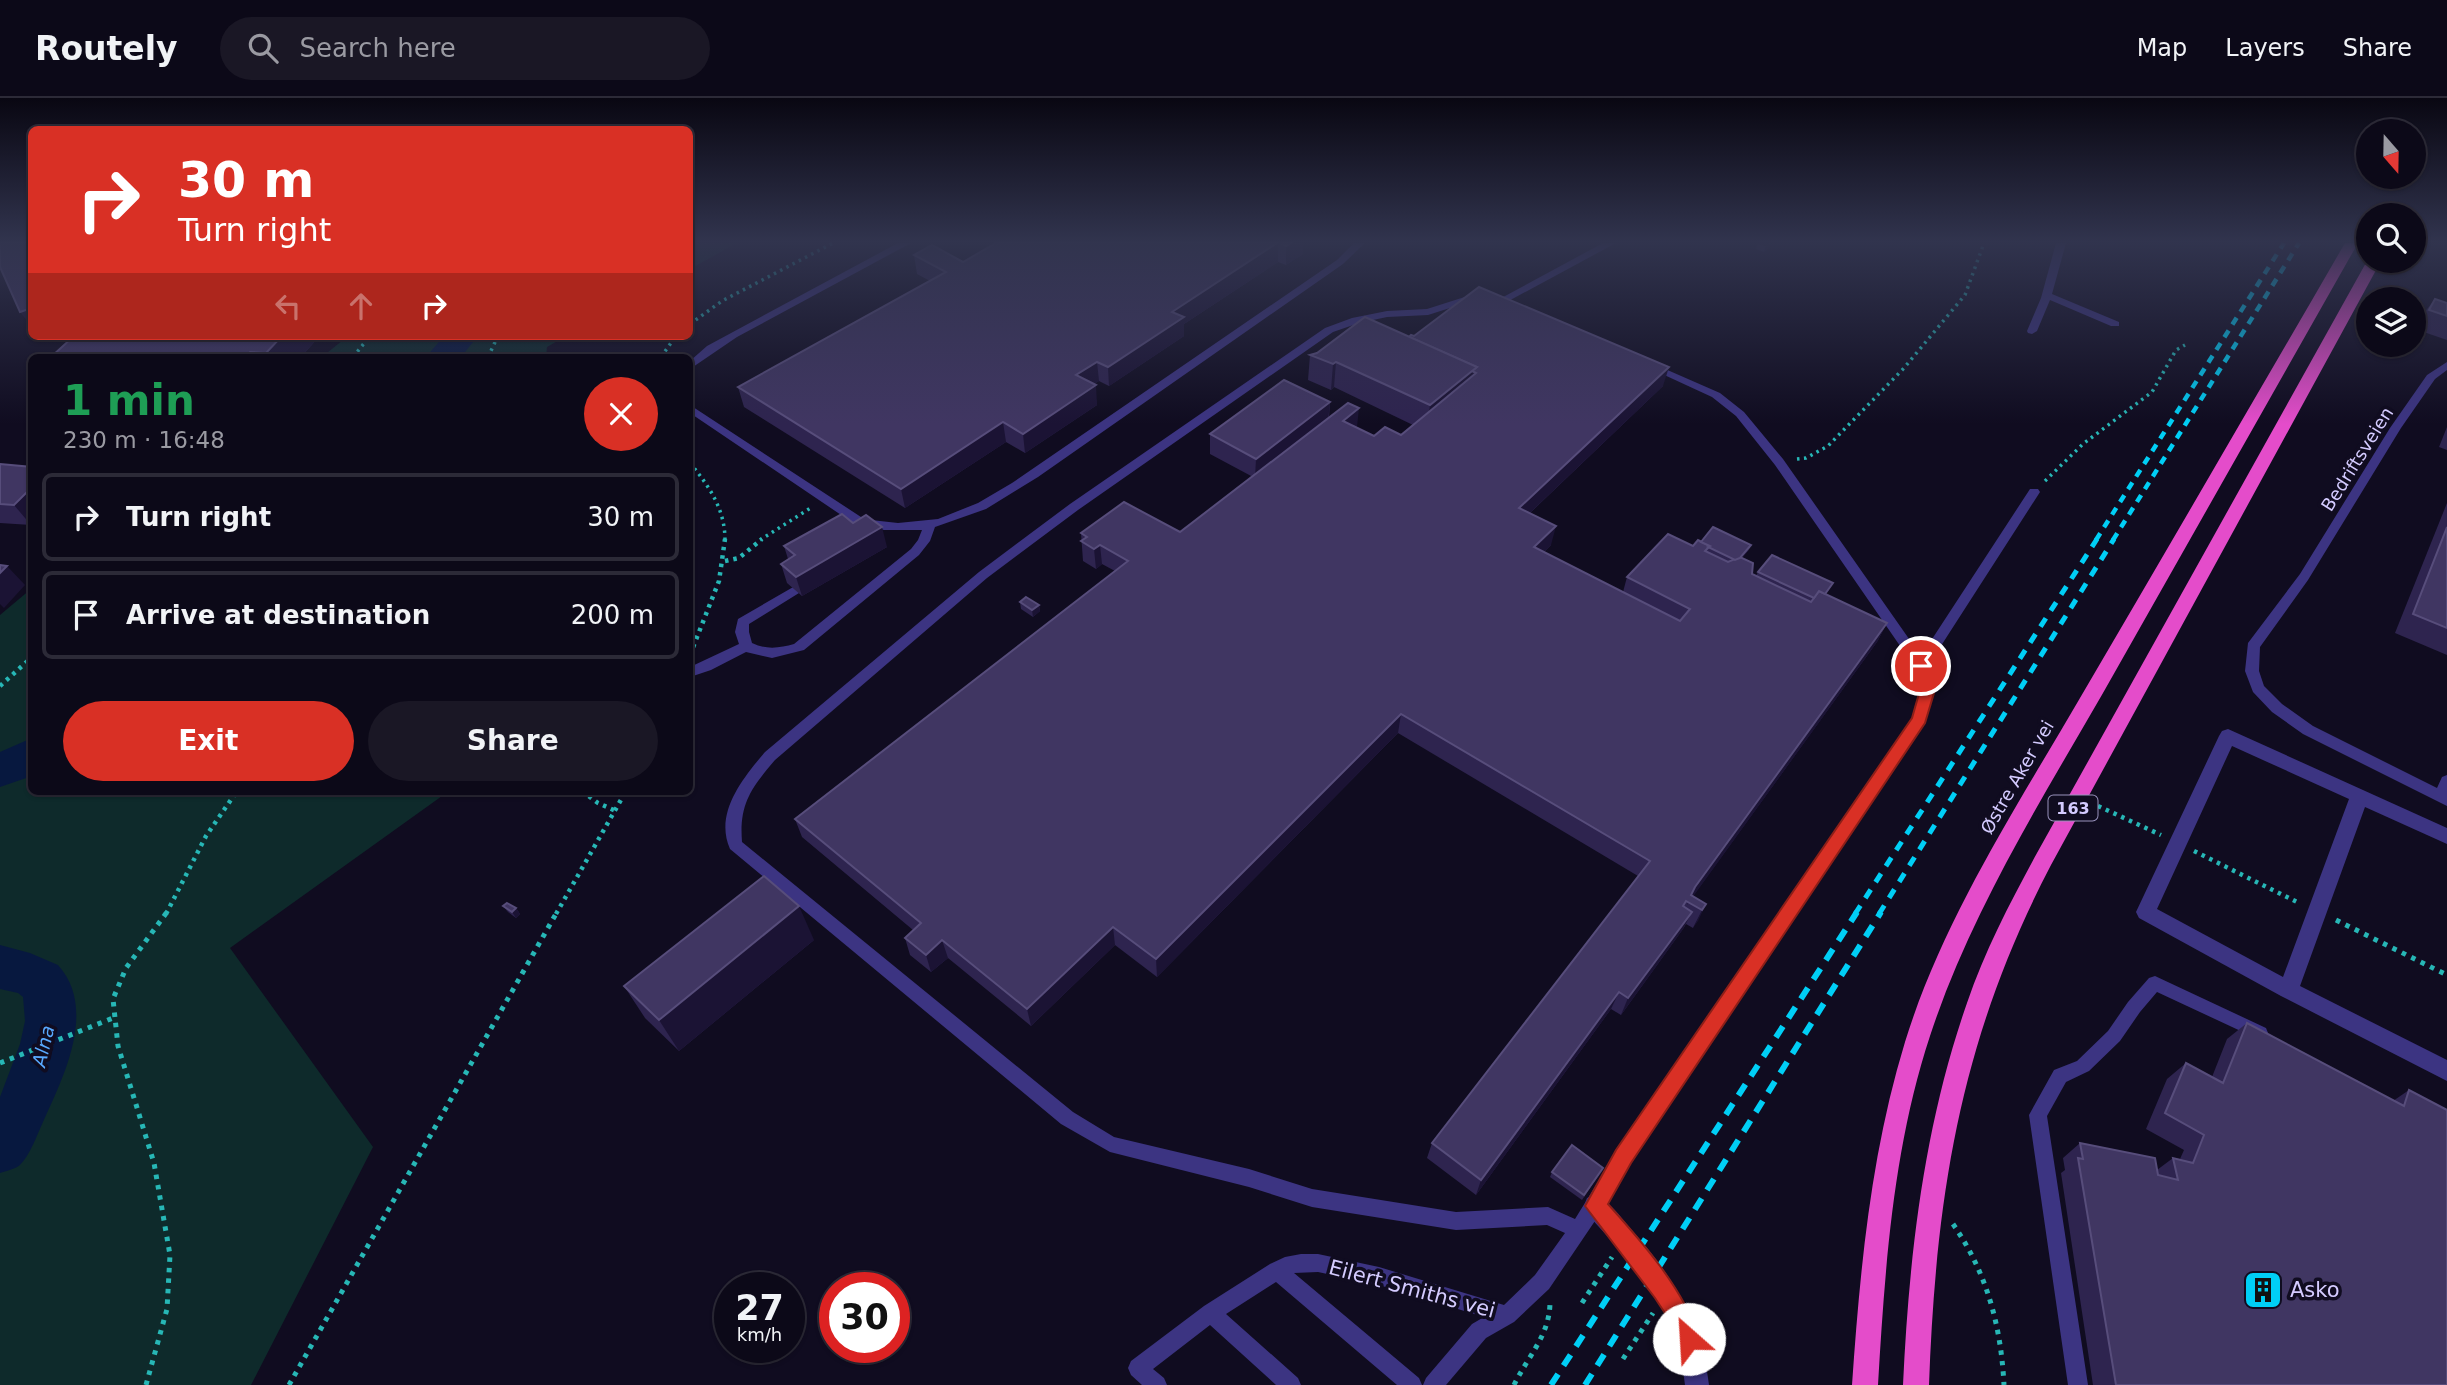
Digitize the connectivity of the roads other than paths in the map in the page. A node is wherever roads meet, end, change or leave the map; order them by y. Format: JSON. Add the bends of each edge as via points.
{"nodes":[{"id":1,"x":793,"y":303,"type":"edge"},
{"id":2,"x":1280,"y":303,"type":"edge"},
{"id":3,"x":1453,"y":303,"type":"edge"},
{"id":4,"x":2043,"y":303,"type":"edge"},
{"id":5,"x":2065,"y":303,"type":"edge"},
{"id":6,"x":2317,"y":303,"type":"edge"},
{"id":7,"x":2351,"y":303,"type":"edge"},
{"id":8,"x":2115,"y":324,"type":"dead end"},
{"id":9,"x":2032,"y":331,"type":"dead end"},
{"id":10,"x":1637,"y":361,"type":"edge"},
{"id":11,"x":693,"y":364,"type":"edge"},
{"id":12,"x":2447,"y":365,"type":"edge"},
{"id":13,"x":693,"y":410,"type":"edge"},
{"id":14,"x":2034,"y":492,"type":"road end"},
{"id":15,"x":930,"y":524,"type":"junction"},
{"id":16,"x":901,"y":529,"type":"junction"},
{"id":17,"x":880,"y":541,"type":"edge"},
{"id":18,"x":795,"y":590,"type":"edge"},
{"id":19,"x":746,"y":646,"type":"junction"},
{"id":20,"x":1921,"y":666,"type":"junction"},
{"id":21,"x":693,"y":671,"type":"edge"},
{"id":22,"x":2447,"y":781,"type":"edge"},
{"id":23,"x":2360,"y":795,"type":"junction"},
{"id":24,"x":2444,"y":798,"type":"edge"},
{"id":25,"x":2447,"y":836,"type":"edge"},
{"id":26,"x":2288,"y":990,"type":"junction"},
{"id":27,"x":2281,"y":1044,"type":"edge"},
{"id":28,"x":2447,"y":1071,"type":"edge"},
{"id":29,"x":1595,"y":1206,"type":"junction"},
{"id":30,"x":1578,"y":1230,"type":"junction"},
{"id":31,"x":1277,"y":1271,"type":"junction"},
{"id":32,"x":1211,"y":1314,"type":"junction"},
{"id":33,"x":1507,"y":1315,"type":"junction"},
{"id":34,"x":1157,"y":1385,"type":"edge"},
{"id":35,"x":1291,"y":1385,"type":"edge"},
{"id":36,"x":1412,"y":1385,"type":"edge"},
{"id":37,"x":1433,"y":1385,"type":"edge"},
{"id":38,"x":1697,"y":1385,"type":"edge"},
{"id":39,"x":1865,"y":1385,"type":"edge"},
{"id":40,"x":1916,"y":1385,"type":"edge"},
{"id":41,"x":2078,"y":1385,"type":"edge"}],
"edges":[{"from":1,"to":11,"type":"lane","via":[[733,335]]},
{"from":2,"to":15,"type":"lane","via":[[990,501]]},
{"from":3,"to":30,"type":"lane","via":[[1428,312],[1356,320],[1329,330],[1073,507],[983,575],[770,756],[744,785],[732,818],[735,845],[1067,1118],[1110,1144],[1312,1198],[1456,1221],[1548,1216]]},
{"from":4,"to":9,"type":"lane"},
{"from":5,"to":8,"type":"lane"},
{"from":6,"to":39,"type":"highway","name":"Østre Aker vei","number":"163","via":[[2009,839],[1933,992],[1890,1158],[1873,1273]]},
{"from":7,"to":40,"type":"highway","number":"163","via":[[1998,950],[1963,1052],[1937,1170],[1921,1275]]},
{"from":10,"to":20,"type":"lane","via":[[1716,394],[1740,414],[1779,462]]},
{"from":12,"to":24,"type":"lane","name":"Bedriftsveien","via":[[2431,377],[2304,577],[2253,646],[2252,671],[2258,688],[2308,730]]},
{"from":13,"to":16,"type":"lane","via":[[857,520]]},
{"from":14,"to":20,"type":"lane"},
{"from":15,"to":16,"type":"lane"},
{"from":15,"to":19,"type":"lane","via":[[915,551],[809,640],[771,653]]},
{"from":16,"to":17,"type":"lane"},
{"from":18,"to":19,"type":"lane","via":[[743,622]]},
{"from":19,"to":21,"type":"lane"},
{"from":20,"to":29,"type":"lane","name":"Eilert Smiths vei","via":[[1930,683],[1920,719],[1623,1157]]},
{"from":22,"to":24,"type":"lane"},
{"from":23,"to":25,"type":"street"},
{"from":23,"to":26,"type":"street"},
{"from":23,"to":26,"type":"street","via":[[2228,736],[2146,912]]},
{"from":26,"to":28,"type":"street"},
{"from":27,"to":41,"type":"lane","via":[[2155,983],[2114,1036],[2083,1066],[2060,1076],[2042,1104],[2038,1115]]},
{"from":29,"to":30,"type":"lane","name":"Eilert Smiths vei"},
{"from":29,"to":38,"type":"street","via":[[1626,1239],[1685,1325]]},
{"from":30,"to":33,"type":"lane","name":"Eilert Smiths vei","via":[[1542,1282]]},
{"from":31,"to":32,"type":"lane","name":"Eilert Smiths vei"},
{"from":31,"to":33,"type":"lane","name":"Eilert Smiths vei","via":[[1301,1262],[1318,1263],[1379,1276]]},
{"from":31,"to":36,"type":"lane","name":"Eilert Smiths vei"},
{"from":32,"to":34,"type":"lane","name":"Eilert Smiths vei","via":[[1138,1368]]},
{"from":32,"to":35,"type":"lane"},
{"from":33,"to":37,"type":"lane","name":"Eilert Smiths vei","via":[[1479,1331]]}]}
